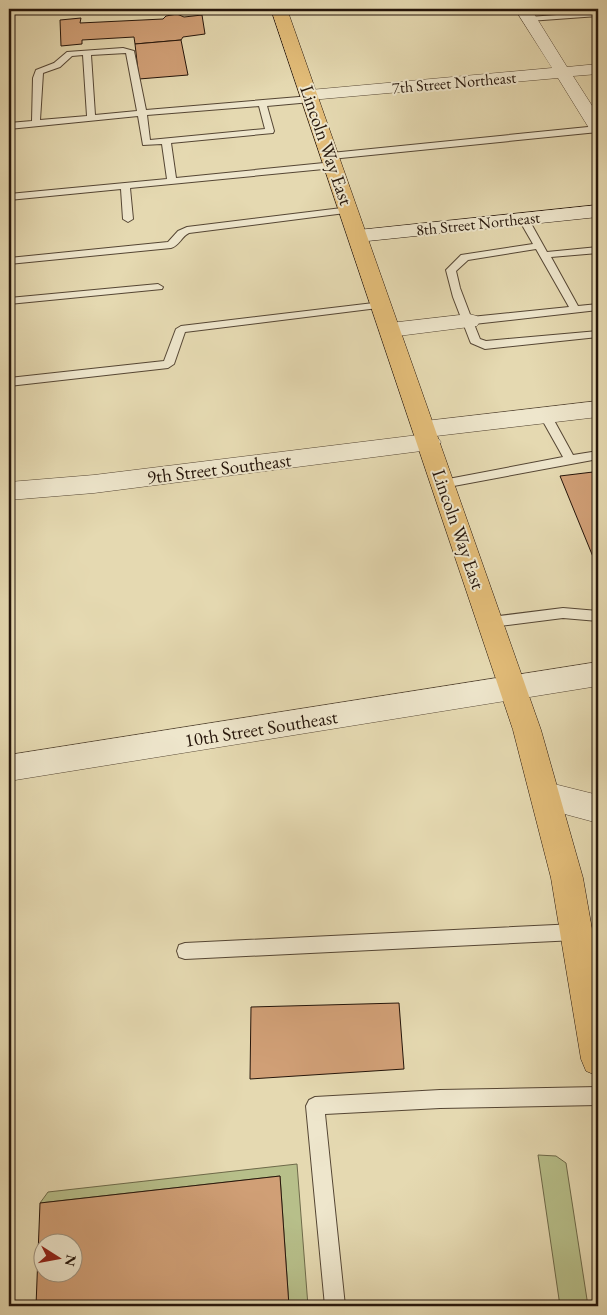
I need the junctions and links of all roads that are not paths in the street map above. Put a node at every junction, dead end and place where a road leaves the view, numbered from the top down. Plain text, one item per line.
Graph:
1 (279, 9) edge
2 (526, 14) edge
3 (598, 14) edge
4 (87, 53) junction
5 (598, 69) edge
6 (562, 72) junction
7 (311, 97) junction
8 (262, 103) junction
9 (142, 113) junction
10 (91, 118) junction
11 (36, 123) junction
12 (9, 126) edge
13 (598, 129) edge
14 (166, 141) junction
15 (332, 161) junction
16 (172, 181) junction
17 (125, 186) junction
18 (9, 197) edge
19 (350, 210) junction
20 (598, 211) edge
21 (523, 218) junction
22 (128, 219) dead end
23 (358, 236) junction
24 (538, 246) junction
25 (598, 250) edge
26 (544, 255) junction
27 (9, 260) edge
28 (158, 287) dead end
29 (9, 301) edge
30 (382, 305) junction
31 (598, 307) edge
32 (575, 309) junction
33 (469, 321) junction
34 (390, 330) junction
35 (598, 334) edge
36 (9, 382) edge
37 (598, 409) edge
38 (546, 416) junction
39 (427, 436) junction
40 (598, 455) edge
41 (570, 460) junction
42 (443, 484) junction
43 (9, 491) edge
44 (598, 616) edge
45 (490, 622) junction
46 (598, 674) edge
47 (513, 688) junction
48 (9, 768) edge
49 (546, 796) junction
50 (598, 809) edge
51 (576, 932) junction
52 (185, 951) dead end
53 (597, 1046) edge
54 (598, 1096) edge
55 (335, 1306) edge

1 - 7 main road, Lincoln Way East
2 - 3 lane
2 - 6 street
4 - 9 lane
4 - 10 lane
4 - 11 lane
5 - 6 street, 7th Street Northeast
6 - 7 street, 7th Street Northeast
6 - 13 street
7 - 8 lane
7 - 15 main road, Lincoln Way East
8 - 9 lane
8 - 14 lane
9 - 10 lane
9 - 14 lane
10 - 11 lane
11 - 12 lane
13 - 15 lane
14 - 16 lane
15 - 16 lane
15 - 19 main road, Lincoln Way East
16 - 17 lane
17 - 18 lane
17 - 22 lane
19 - 23 main road, Lincoln Way East
19 - 27 lane
20 - 21 street, 8th Street Northeast
21 - 23 street, 8th Street Northeast
21 - 24 lane
23 - 30 main road, Lincoln Way East
24 - 26 lane
24 - 33 lane
25 - 26 lane
26 - 32 lane
28 - 29 lane
30 - 34 main road, Lincoln Way East
30 - 36 lane
31 - 32 lane
32 - 33 lane
33 - 34 street
33 - 35 lane
34 - 39 main road, Lincoln Way East
37 - 38 street, 9th Street Southeast
38 - 39 street, 9th Street Southeast
38 - 41 lane
39 - 42 main road, Lincoln Way East
39 - 43 street, 9th Street Southeast
40 - 41 lane
41 - 42 lane
42 - 45 main road, Lincoln Way East
44 - 45 lane
45 - 47 main road, Lincoln Way East
46 - 47 street, 10th Street Southeast
47 - 48 street, 10th Street Southeast
47 - 49 main road, Lincoln Way East
49 - 50 street
49 - 51 main road, Lincoln Way East
51 - 52 lane
51 - 53 main road, Lincoln Way East
54 - 55 lane

